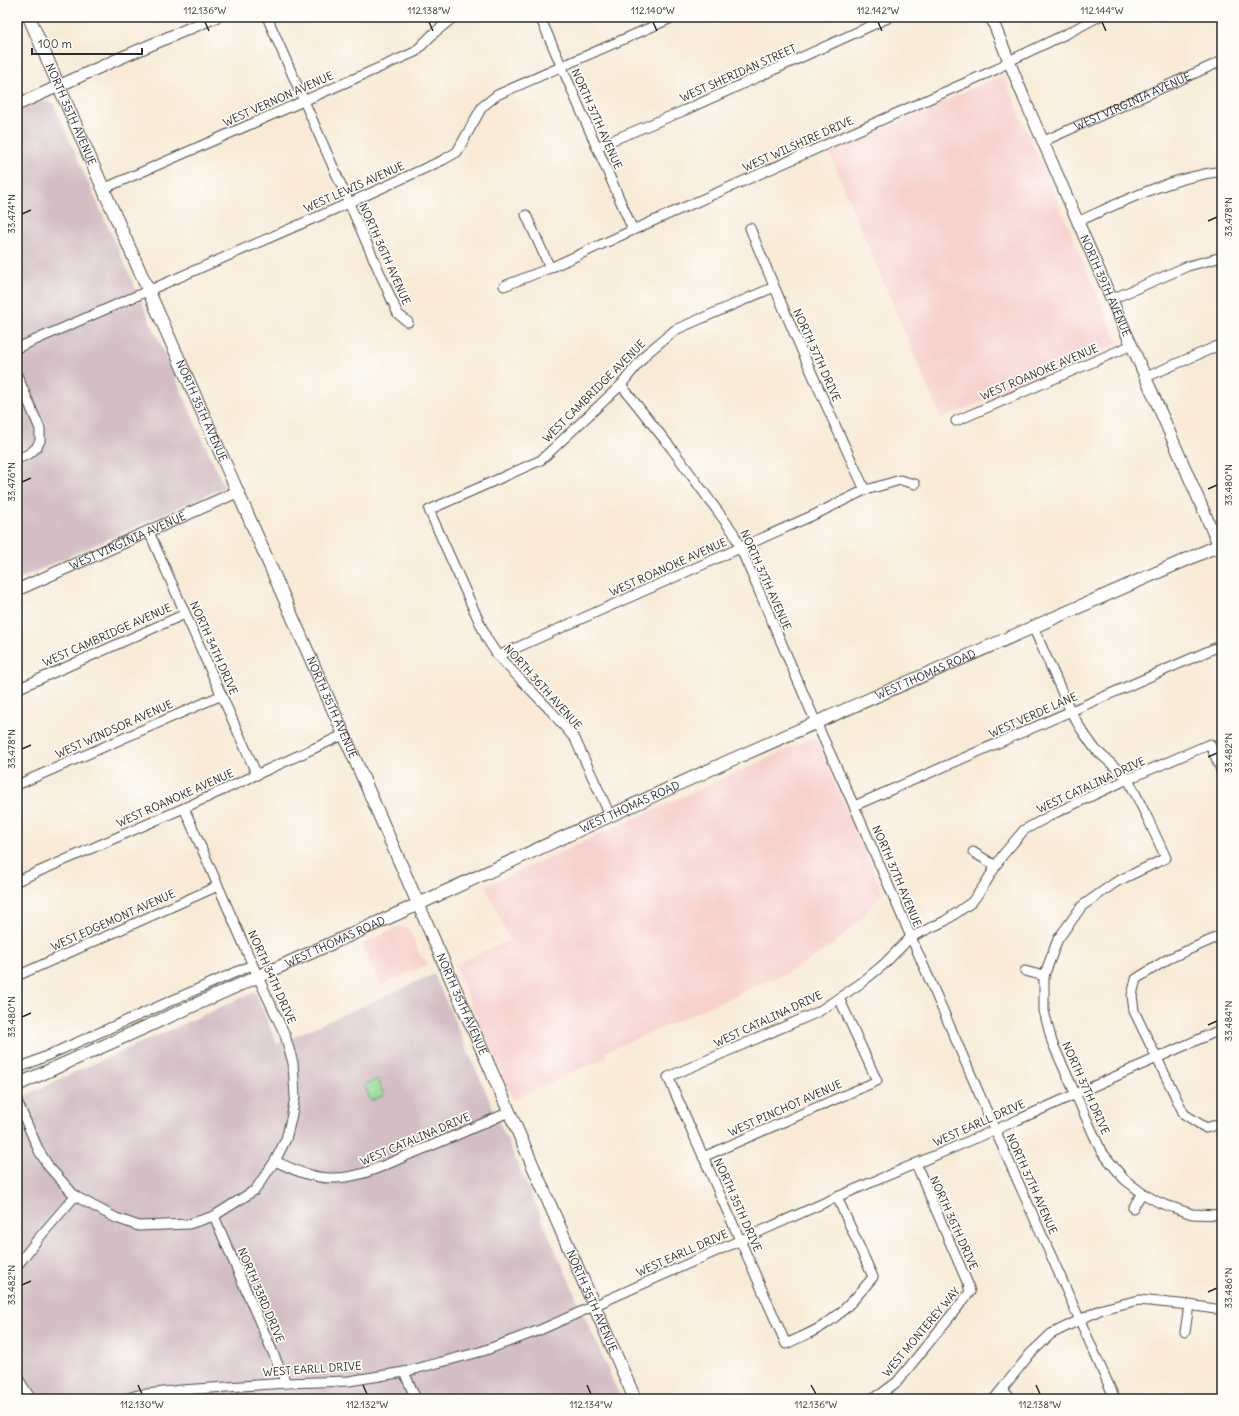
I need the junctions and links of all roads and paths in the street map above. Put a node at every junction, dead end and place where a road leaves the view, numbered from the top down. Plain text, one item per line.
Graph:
1 (29, 17) edge
2 (216, 17) edge
3 (266, 17) edge
4 (454, 17) edge
5 (540, 17) edge
6 (674, 17) edge
7 (990, 17) edge
8 (1098, 17) edge
9 (888, 18) edge
10 (1010, 60) junction
11 (1222, 61) edge
12 (561, 66) junction
13 (59, 86) junction
14 (304, 100) junction
15 (17, 105) edge
16 (1044, 141) junction
17 (596, 147) junction
18 (1222, 171) edge
19 (104, 190) junction
20 (349, 203) junction
21 (526, 215) dead end
22 (1079, 221) junction
23 (750, 228) dead end
24 (633, 230) junction
25 (1222, 257) edge
26 (550, 268) junction
27 (504, 286) dead end
28 (774, 287) junction
29 (148, 291) junction
30 (1112, 299) junction
31 (408, 322) dead end
32 (1132, 344) junction
33 (1222, 344) edge
34 (17, 348) edge
35 (17, 375) edge
36 (1146, 377) junction
37 (621, 385) junction
38 (956, 421) dead end
39 (17, 459) edge
40 (915, 484) dead end
41 (865, 490) junction
42 (237, 492) junction
43 (429, 510) joint
44 (149, 532) junction
45 (740, 547) junction
46 (1221, 547) edge
47 (17, 590) edge
48 (185, 614) junction
49 (1033, 627) junction
50 (1222, 645) edge
51 (498, 656) junction
52 (17, 689) edge
53 (222, 695) junction
54 (1071, 712) junction
55 (815, 722) junction
56 (343, 735) junction
57 (1222, 772) edge
58 (257, 774) junction
59 (1128, 779) junction
60 (17, 785) edge
61 (854, 806) junction
62 (184, 808) junction
63 (610, 815) junction
64 (973, 852) dead end
65 (996, 866) junction
66 (17, 881) edge
67 (218, 886) junction
68 (417, 904) junction
69 (1222, 935) edge
70 (911, 937) junction
71 (252, 965) junction
72 (1026, 971) dead end
73 (17, 976) edge
74 (1044, 976) junction
75 (258, 977) junction
76 (839, 998) junction
77 (1222, 1029) edge
78 (1158, 1058) junction
79 (34, 1062) junction
80 (17, 1069) edge
81 (40, 1074) junction
82 (668, 1077) joint
83 (17, 1085) edge
84 (1076, 1094) junction
85 (17, 1102) edge
86 (509, 1112) junction
87 (1222, 1123) edge
88 (995, 1130) junction
89 (703, 1157) junction
90 (275, 1161) junction
91 (916, 1164) junction
92 (1142, 1193) junction
93 (74, 1196) junction
94 (837, 1197) junction
95 (1134, 1208) dead end
96 (1222, 1215) edge
97 (214, 1216) junction
98 (740, 1241) junction
99 (17, 1266) edge
100 (970, 1292) joint
101 (593, 1305) junction
102 (1189, 1305) junction
103 (1222, 1309) edge
104 (1080, 1320) junction
105 (1185, 1332) dead end
106 (404, 1372) junction
107 (17, 1377) edge
108 (286, 1383) junction
109 (1002, 1390) junction
110 (31, 1399) edge
111 (125, 1399) edge
112 (416, 1399) edge
113 (635, 1399) edge
114 (869, 1399) edge
115 (994, 1399) edge
116 (1012, 1399) edge
117 (1115, 1399) edge

1 - 13 main road, NORTH 35TH AVENUE
2 - 13 street
3 - 14 street, NORTH 36TH AVENUE
4 - 14 street, WEST VERNON AVENUE
5 - 12 street, NORTH 37TH AVENUE
6 - 12 street, WEST LEWIS AVENUE
7 - 10 street, NORTH 39TH AVENUE
8 - 10 street, WEST WILSHIRE DRIVE
9 - 17 street, WEST SHERIDAN STREET
10 - 16 street, NORTH 39TH AVENUE
10 - 24 street, WEST WILSHIRE DRIVE
11 - 16 street, WEST VIRGINIA AVENUE
12 - 17 street, NORTH 37TH AVENUE
12 - 20 street, WEST LEWIS AVENUE
13 - 15 street
13 - 19 main road, NORTH 35TH AVENUE
14 - 19 street, WEST VERNON AVENUE
14 - 20 street, NORTH 36TH AVENUE
16 - 22 street, NORTH 39TH AVENUE
17 - 24 street, NORTH 37TH AVENUE
18 - 22 street
19 - 29 main road, NORTH 35TH AVENUE
20 - 29 street, WEST LEWIS AVENUE
20 - 31 street, NORTH 36TH AVENUE
21 - 26 street
22 - 30 street, NORTH 39TH AVENUE
23 - 28 street, NORTH 37TH DRIVE
24 - 26 street, WEST WILSHIRE DRIVE
25 - 30 street
26 - 27 street, WEST WILSHIRE DRIVE
28 - 37 street, WEST CAMBRIDGE AVENUE
28 - 41 street, NORTH 37TH DRIVE
29 - 34 street, WEST LEWIS AVENUE
29 - 42 main road, NORTH 35TH AVENUE
30 - 32 street, NORTH 39TH AVENUE
32 - 36 street, NORTH 39TH AVENUE
32 - 38 street, WEST ROANOKE AVENUE
33 - 36 street
35 - 39 street
36 - 46 street, NORTH 39TH AVENUE
37 - 43 street, WEST CAMBRIDGE AVENUE
37 - 45 street, NORTH 37TH AVENUE
40 - 41 street, WEST ROANOKE AVENUE
41 - 45 street, WEST ROANOKE AVENUE
42 - 44 street, WEST VIRGINIA AVENUE
42 - 56 main road, NORTH 35TH AVENUE
43 - 51 street, NORTH 36TH AVENUE
44 - 47 street, WEST VIRGINIA AVENUE
44 - 48 street, NORTH 34TH DRIVE
45 - 51 street, WEST ROANOKE AVENUE
45 - 55 street, NORTH 37TH AVENUE
46 - 49 main road, WEST THOMAS ROAD
48 - 52 street, WEST CAMBRIDGE AVENUE
48 - 53 street, NORTH 34TH DRIVE
49 - 54 street
49 - 55 main road, WEST THOMAS ROAD
50 - 54 street, WEST VERDE LANE
51 - 63 street, NORTH 36TH AVENUE
53 - 58 street, NORTH 34TH DRIVE
53 - 60 street, WEST WINDSOR AVENUE
54 - 59 street
54 - 61 street, WEST VERDE LANE
55 - 61 street, NORTH 37TH AVENUE
55 - 63 main road, WEST THOMAS ROAD
56 - 58 street, WEST ROANOKE AVENUE
56 - 68 main road, NORTH 35TH AVENUE
57 - 59 street, WEST CATALINA DRIVE
58 - 62 street, WEST ROANOKE AVENUE
59 - 65 street, WEST CATALINA DRIVE
59 - 74 street, NORTH 37TH DRIVE
61 - 70 street, NORTH 37TH AVENUE
62 - 66 street, WEST ROANOKE AVENUE
62 - 67 street, NORTH 34TH DRIVE
63 - 68 main road, WEST THOMAS ROAD
64 - 65 street
65 - 70 street, WEST CATALINA DRIVE
67 - 71 street, NORTH 34TH DRIVE
67 - 73 street, WEST EDGEMONT AVENUE
68 - 75 main road, WEST THOMAS ROAD
68 - 86 main road, NORTH 35TH AVENUE
69 - 78 street
70 - 76 street, WEST CATALINA DRIVE
70 - 88 street, NORTH 37TH AVENUE
71 - 75 street, NORTH 34TH DRIVE
71 - 79 street
72 - 74 street
74 - 84 street, NORTH 37TH DRIVE
75 - 81 main road, WEST THOMAS ROAD
75 - 90 street, NORTH 34TH DRIVE
76 - 82 street, WEST CATALINA DRIVE
76 - 89 street, WEST PINCHOT AVENUE
77 - 78 street, WEST EARLL DRIVE
78 - 84 street, WEST EARLL DRIVE
78 - 87 street
79 - 80 street
79 - 81 street
81 - 83 main road, WEST THOMAS ROAD
82 - 89 street, NORTH 35TH DRIVE
84 - 88 street, WEST EARLL DRIVE
84 - 92 street, NORTH 37TH DRIVE
85 - 93 street
86 - 90 street, WEST CATALINA DRIVE
86 - 101 main road, NORTH 35TH AVENUE
88 - 91 street, WEST EARLL DRIVE
88 - 104 street, NORTH 37TH AVENUE
89 - 98 street, NORTH 35TH DRIVE
90 - 97 street
91 - 94 street, WEST EARLL DRIVE
91 - 100 street, NORTH 36TH DRIVE
92 - 95 street
92 - 96 street, NORTH 37TH DRIVE
93 - 97 street
93 - 99 street
94 - 98 street, WEST EARLL DRIVE
94 - 98 street, NORTH 35TH DRIVE
97 - 108 street, NORTH 33RD DRIVE
98 - 101 street, WEST EARLL DRIVE
100 - 114 street, WEST MONTEREY WAY
101 - 106 street, WEST EARLL DRIVE
101 - 113 main road, NORTH 35TH AVENUE
102 - 103 street
102 - 104 street
102 - 105 street
104 - 109 street
104 - 117 street, NORTH 37TH AVENUE
106 - 108 street, WEST EARLL DRIVE
106 - 112 street
107 - 110 street
108 - 111 street, WEST EARLL DRIVE
109 - 115 street
109 - 116 street

